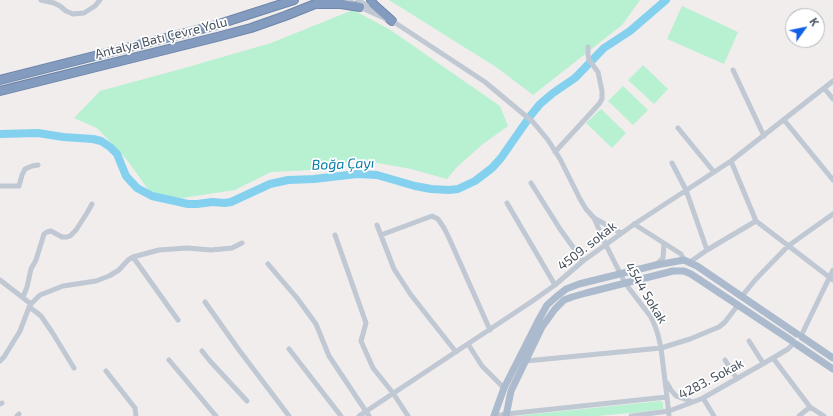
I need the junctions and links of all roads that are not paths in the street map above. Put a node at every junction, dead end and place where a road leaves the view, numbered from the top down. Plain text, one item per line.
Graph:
1 (41, 0) edge
2 (100, 0) edge
3 (294, 0) edge
4 (325, 0) edge
5 (347, 0) edge
6 (371, 0) edge
7 (55, 1) edge
8 (359, 3) edge
9 (315, 4) junction
10 (392, 21) junction
11 (588, 47) dead end
12 (733, 70) dead end
13 (0, 80) edge
14 (833, 81) edge
15 (824, 88) junction
16 (0, 91) edge
17 (833, 99) edge
18 (784, 120) junction
19 (678, 128) dead end
20 (764, 136) junction
21 (556, 152) junction
22 (730, 161) junction
23 (672, 163) dead end
24 (38, 165) dead end
25 (714, 172) junction
26 (833, 180) edge
27 (531, 183) dead end
28 (0, 186) edge
29 (686, 190) junction
30 (507, 203) dead end
31 (92, 204) dead end
32 (833, 214) edge
33 (594, 218) junction
34 (756, 221) junction
35 (634, 224) junction
36 (377, 225) dead end
37 (621, 233) junction
38 (335, 235) dead end
39 (381, 235) junction
40 (242, 243) dead end
41 (664, 243) junction
42 (606, 245) junction
43 (788, 246) junction
44 (707, 250) junction
45 (133, 257) junction
46 (687, 261) junction
47 (583, 262) junction
48 (268, 264) dead end
49 (656, 265) junction
50 (833, 270) edge
51 (620, 273) junction
52 (831, 279) edge
53 (0, 280) edge
54 (625, 283) junction
55 (555, 285) junction
56 (742, 296) junction
57 (23, 297) junction
58 (205, 302) dead end
59 (30, 306) junction
60 (738, 306) junction
61 (178, 320) dead end
62 (490, 330) junction
63 (799, 335) junction
64 (749, 340) dead end
65 (794, 343) junction
66 (468, 344) junction
67 (661, 348) junction
68 (289, 349) dead end
69 (202, 351) dead end
70 (456, 352) junction
71 (773, 358) junction
72 (833, 358) edge
73 (169, 360) dead end
74 (725, 360) dead end
75 (0, 361) edge
76 (526, 362) junction
77 (763, 363) junction
78 (74, 368) dead end
79 (833, 369) edge
80 (106, 371) dead end
81 (665, 379) junction
82 (737, 379) junction
83 (504, 388) junction
84 (393, 394) junction
85 (667, 397) junction
86 (703, 398) junction
87 (247, 401) dead end
88 (693, 402) junction
89 (810, 407) junction
90 (367, 414) edge
91 (669, 414) edge
92 (506, 415) edge
93 (136, 416) edge
94 (216, 416) edge
95 (288, 416) edge
96 (341, 416) edge
97 (359, 416) edge
98 (408, 416) edge
99 (495, 416) edge
100 (631, 416) edge
101 (714, 416) edge
102 (799, 416) edge
103 (824, 416) edge

1 - 7 street
2 - 7 street
3 - 13 highway, Antalya Batı Çevre Yolu
4 - 9 highway, Antalya Batı Çevre Yolu
5 - 8 street
6 - 10 highway
8 - 9 highway
8 - 10 street
9 - 16 highway, Antalya Batı Çevre Yolu
10 - 21 street
11 - 21 street
12 - 20 street
14 - 15 street, 4509. sokak
15 - 17 street
15 - 18 street, 4509. sokak
18 - 20 street, 4509. sokak
18 - 26 street
19 - 25 street
20 - 22 street, 4509. sokak
21 - 33 street
22 - 25 street, 4509. sokak
22 - 34 street
23 - 29 street
24 - 28 street
25 - 29 street, 4509. sokak
27 - 47 street
29 - 35 street, 4509. sokak
29 - 44 street
30 - 55 street
31 - 57 street
32 - 43 street
33 - 37 street
33 - 42 street, 4544 Sokak
34 - 43 street
34 - 44 street
35 - 37 street, 4509. sokak
35 - 41 street
36 - 39 street
37 - 42 street, 4509. sokak
38 - 84 street
39 - 62 street
39 - 70 street
40 - 45 street
41 - 46 street
41 - 49 street
42 - 47 street, 4509. sokak
42 - 51 street, 4544 Sokak
43 - 52 street
43 - 56 street
44 - 46 street
45 - 59 street
45 - 61 street
46 - 49 main road
46 - 56 main road
47 - 55 street, 4509. sokak
48 - 90 street
49 - 51 main road
50 - 52 street
51 - 54 street, 4544 Sokak
51 - 83 main road
52 - 63 street
53 - 57 street
54 - 60 main road
54 - 67 street, 4544 Sokak
54 - 76 main road
55 - 62 street, 4509. sokak
56 - 63 main road
57 - 59 street
58 - 95 street
59 - 75 street
59 - 78 street
60 - 65 main road
60 - 67 street
62 - 66 street, 4509. sokak
63 - 65 main road
63 - 72 main road
64 - 77 street
65 - 71 street, 4283. Sokak
65 - 79 main road
66 - 70 street, 4509. sokak
66 - 83 street
67 - 76 street
67 - 81 street, 4544 Sokak
68 - 96 street
69 - 87 street
70 - 84 street, 4509. sokak
71 - 77 street, 4283. Sokak
71 - 89 street
73 - 94 street
74 - 82 street
76 - 92 main road
77 - 82 street, 4283. Sokak
80 - 93 street
81 - 85 street, 4544 Sokak
81 - 88 street
82 - 86 street, 4283. Sokak
83 - 99 main road
84 - 90 street, 4509. sokak
84 - 98 street
85 - 91 street, 4544 Sokak
85 - 92 street
86 - 88 street, 4283. Sokak
86 - 101 street
88 - 91 street, 4283. Sokak
89 - 102 street
89 - 103 street
90 - 97 street, 4509. sokak
91 - 100 street, 4283. Sokak
92 - 99 street

